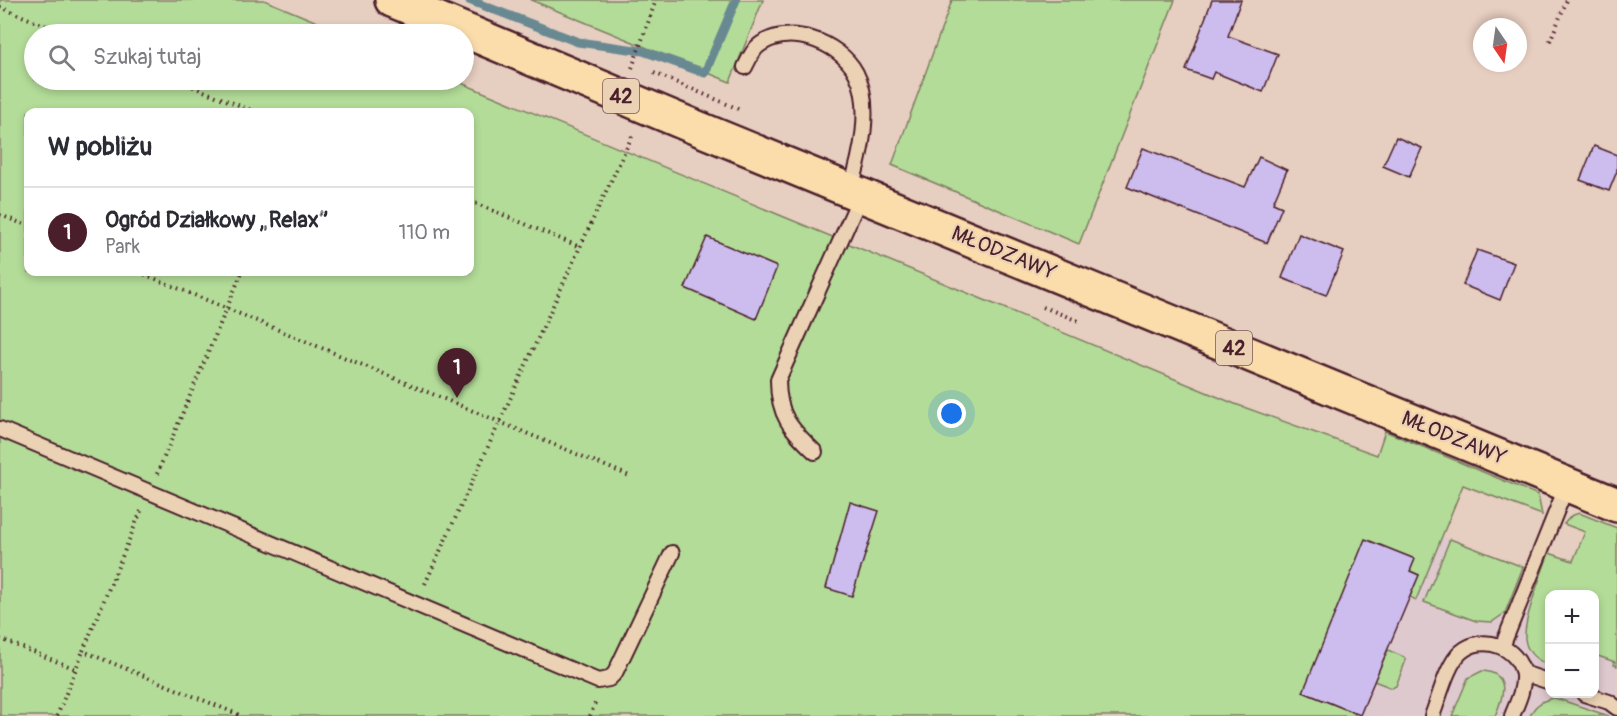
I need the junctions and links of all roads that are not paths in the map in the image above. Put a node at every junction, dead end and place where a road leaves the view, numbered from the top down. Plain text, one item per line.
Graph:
1 (392, 0) edge
2 (449, 24) edge
3 (474, 34) edge
4 (745, 67) dead end
5 (856, 192) junction
6 (0, 429) edge
7 (816, 452) dead end
8 (1568, 485) junction
9 (1617, 505) edge
10 (672, 553) dead end
11 (1502, 647) junction
12 (1522, 673) junction
13 (1545, 680) edge
14 (1598, 698) edge
15 (1617, 708) edge
16 (1432, 716) edge
17 (1512, 716) edge

1 - 2 main road, MŁODZAWY / 42
3 - 5 main road, MŁODZAWY / 42
4 - 5 lane
5 - 7 lane
5 - 8 main road, MŁODZAWY / 42
6 - 10 lane
8 - 9 main road, MŁODZAWY / 42
8 - 11 lane
11 - 12 lane
11 - 16 lane
12 - 13 lane
12 - 17 lane
14 - 15 lane

